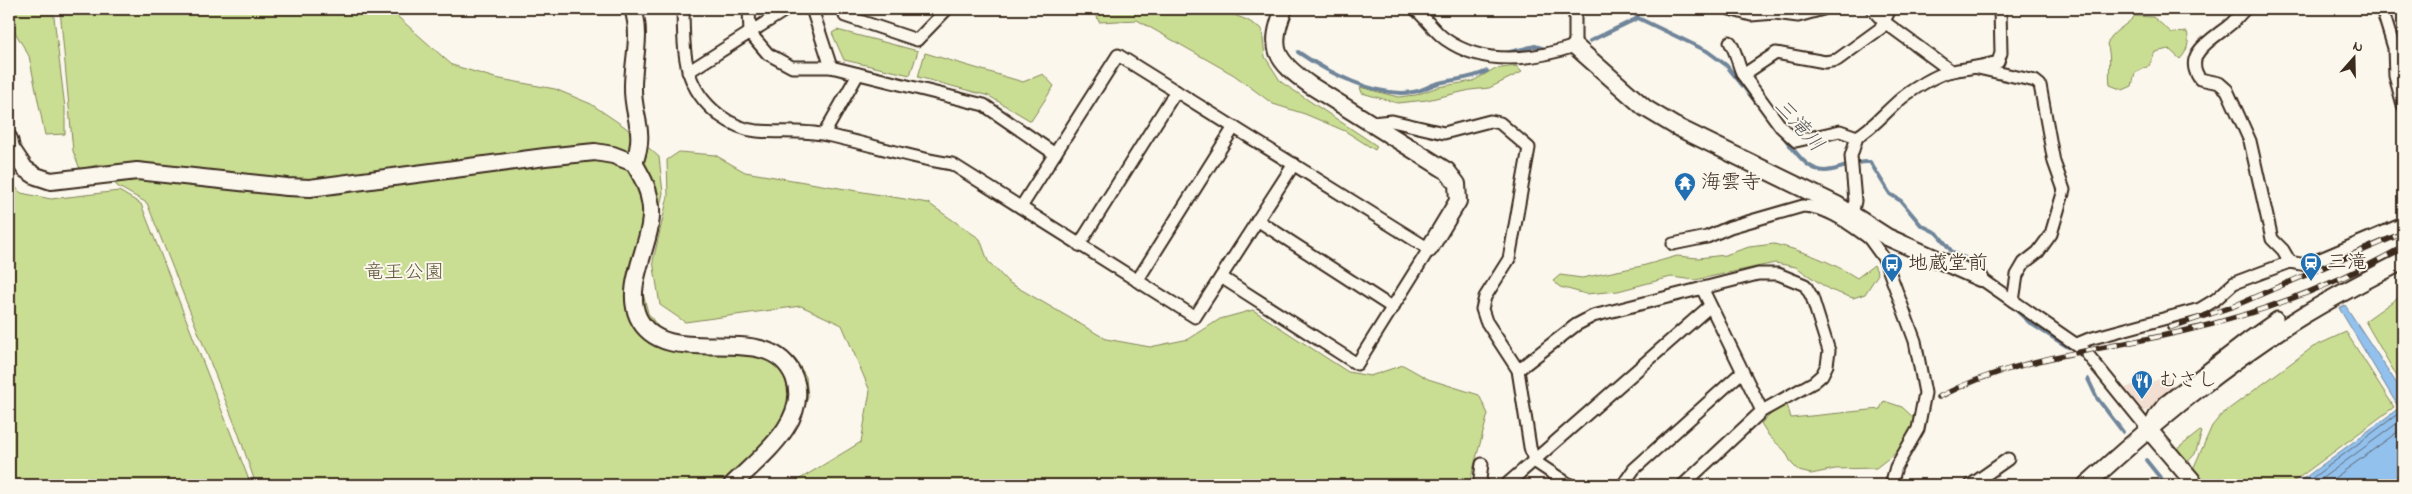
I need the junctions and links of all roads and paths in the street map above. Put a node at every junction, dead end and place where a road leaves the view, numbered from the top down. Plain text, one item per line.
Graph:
1 (633, 9) edge
2 (683, 9) edge
3 (748, 9) edge
4 (787, 9) edge
5 (812, 9) edge
6 (947, 9) edge
7 (1284, 9) edge
8 (1415, 9) edge
9 (1575, 9) edge
10 (1730, 9) edge
11 (1822, 9) edge
12 (1872, 9) edge
13 (1890, 9) edge
14 (2000, 9) edge
15 (2245, 9) edge
16 (2382, 9) edge
17 (845, 16) dead end
18 (1884, 21) junction
19 (750, 33) junction
20 (1730, 42) dead end
21 (1575, 46) junction
22 (831, 67) junction
23 (1978, 68) junction
24 (1951, 71) junction
25 (688, 72) junction
26 (858, 74) junction
27 (1743, 75) junction
28 (1176, 90) junction
29 (2403, 105) edge
30 (1371, 124) junction
31 (1234, 127) junction
32 (824, 134) junction
33 (1857, 137) junction
34 (9, 140) edge
35 (1054, 154) junction
36 (634, 163) junction
37 (1294, 164) junction
38 (1021, 207) junction
39 (1852, 215) junction
40 (1257, 220) junction
41 (2403, 224) edge
42 (1871, 234) junction
43 (1079, 244) junction
44 (1673, 244) dead end
45 (1429, 249) junction
46 (2403, 260) edge
47 (2290, 262) junction
48 (1221, 277) junction
49 (1980, 278) joint
50 (1137, 281) junction
51 (1702, 288) junction
52 (2013, 301) junction
53 (1710, 306) junction
54 (1393, 308) junction
55 (2277, 318) dead end
56 (2077, 344) junction
57 (1518, 370) junction
58 (1742, 372) junction
59 (1762, 411) junction
60 (2153, 434) junction
61 (2008, 459) dead end
62 (1534, 461) junction
63 (1482, 464) dead end
64 (732, 485) edge
65 (1483, 485) edge
66 (1506, 485) edge
67 (1570, 485) edge
68 (1623, 485) edge
69 (1683, 485) edge
70 (1891, 485) edge
71 (1971, 485) edge
72 (2086, 485) edge
73 (2196, 485) edge

1 - 36 street
2 - 25 street
3 - 19 street
4 - 19 street
5 - 22 street
6 - 17 street
7 - 30 street
8 - 21 street
9 - 21 street
10 - 11 street
12 - 18 street
13 - 18 street
14 - 23 street
15 - 47 street
16 - 29 street
18 - 24 street
18 - 27 street
19 - 22 street
19 - 25 street
20 - 27 street
21 - 39 street
22 - 26 street
23 - 24 street
23 - 52 street
24 - 33 street
25 - 32 street
26 - 32 street
26 - 35 street
27 - 33 street
28 - 31 street
28 - 35 street
28 - 43 street
30 - 45 street
30 - 57 street
31 - 37 street
31 - 50 street
32 - 38 street
33 - 39 street
34 - 36 street
35 - 38 street
36 - 64 street
37 - 40 street
37 - 45 street
38 - 43 street
39 - 42 street
40 - 48 street
40 - 54 street
41 - 47 street
42 - 44 street
42 - 49 street
42 - 70 street
43 - 50 street
45 - 54 street
46 - 60 street
47 - 56 street
48 - 50 street
48 - 54 street
49 - 52 street
51 - 53 street
51 - 57 street
51 - 59 street
52 - 56 street
53 - 58 street
53 - 62 street
55 - 60 street
56 - 60 street
57 - 62 street
58 - 59 street
58 - 68 street
59 - 69 street
60 - 72 street
60 - 73 street
61 - 71 street
62 - 66 street
62 - 67 street
63 - 65 street

